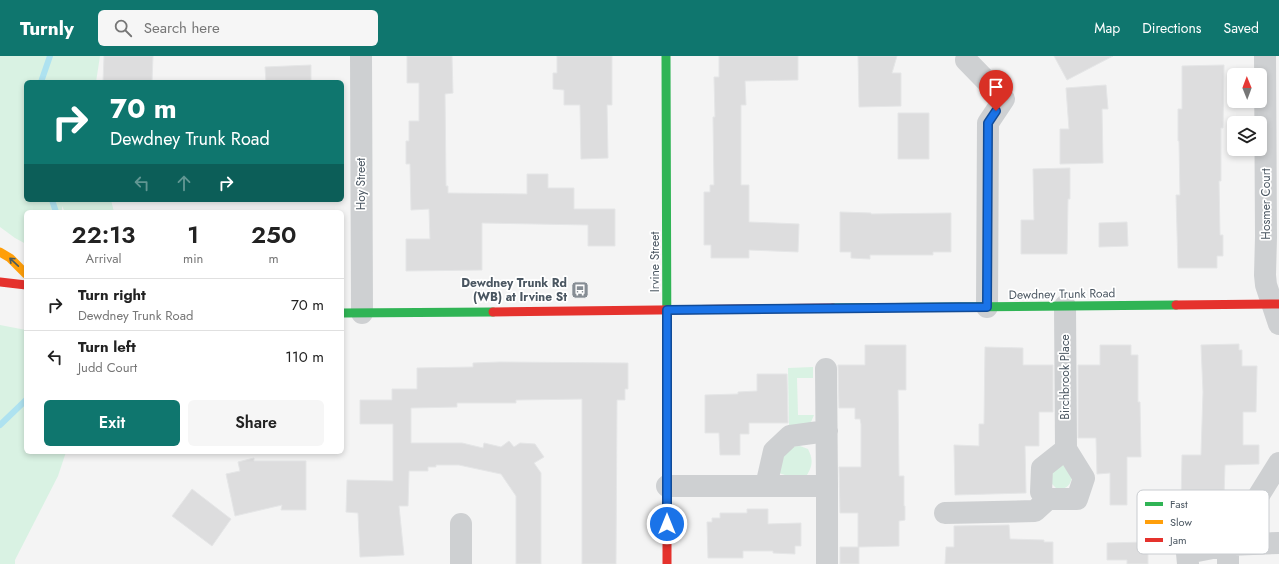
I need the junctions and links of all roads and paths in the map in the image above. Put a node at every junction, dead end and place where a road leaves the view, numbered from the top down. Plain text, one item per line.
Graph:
1 (361, 56) edge
2 (666, 56) edge
3 (1265, 56) edge
4 (966, 60) dead end
5 (0, 252) edge
6 (24, 272) edge
7 (0, 282) edge
8 (24, 285) edge
9 (1065, 306) junction
10 (987, 307) junction
11 (667, 310) junction
12 (1277, 310) edge
13 (352, 313) edge
14 (826, 369) dead end
15 (827, 431) junction
16 (1066, 449) junction
17 (1279, 463) edge
18 (667, 486) junction
19 (766, 486) junction
20 (827, 486) junction
21 (1264, 490) edge
22 (1048, 499) junction
23 (945, 513) dead end
24 (462, 524) dead end
25 (1279, 543) edge
26 (1269, 545) edge
27 (1187, 554) edge
28 (1208, 554) edge
29 (1228, 555) edge
30 (461, 564) edge
31 (667, 564) edge
32 (827, 564) edge
33 (1188, 564) edge

1 - 13 street, Hoy Street
2 - 11 main road, Irvine Street
3 - 12 street, Hosmer Court
4 - 10 street
6 -> 5 main road
7 - 8 main road
9 - 10 main road, Dewdney Trunk Road
9 - 12 main road, Dewdney Trunk Road
9 - 16 street, Birchbrook Place
10 - 11 main road, Dewdney Trunk Road
11 - 13 main road, Dewdney Trunk Road
11 - 18 main road, Irvine Street
14 - 15 street
15 - 19 street
15 - 20 street
16 - 22 street
16 - 22 street
17 - 21 street
18 - 19 street
18 - 31 main road, Irvine Street
19 - 20 street
20 - 32 street
22 - 23 street
24 - 30 street
25 - 26 street
27 - 33 street
28 - 29 street

